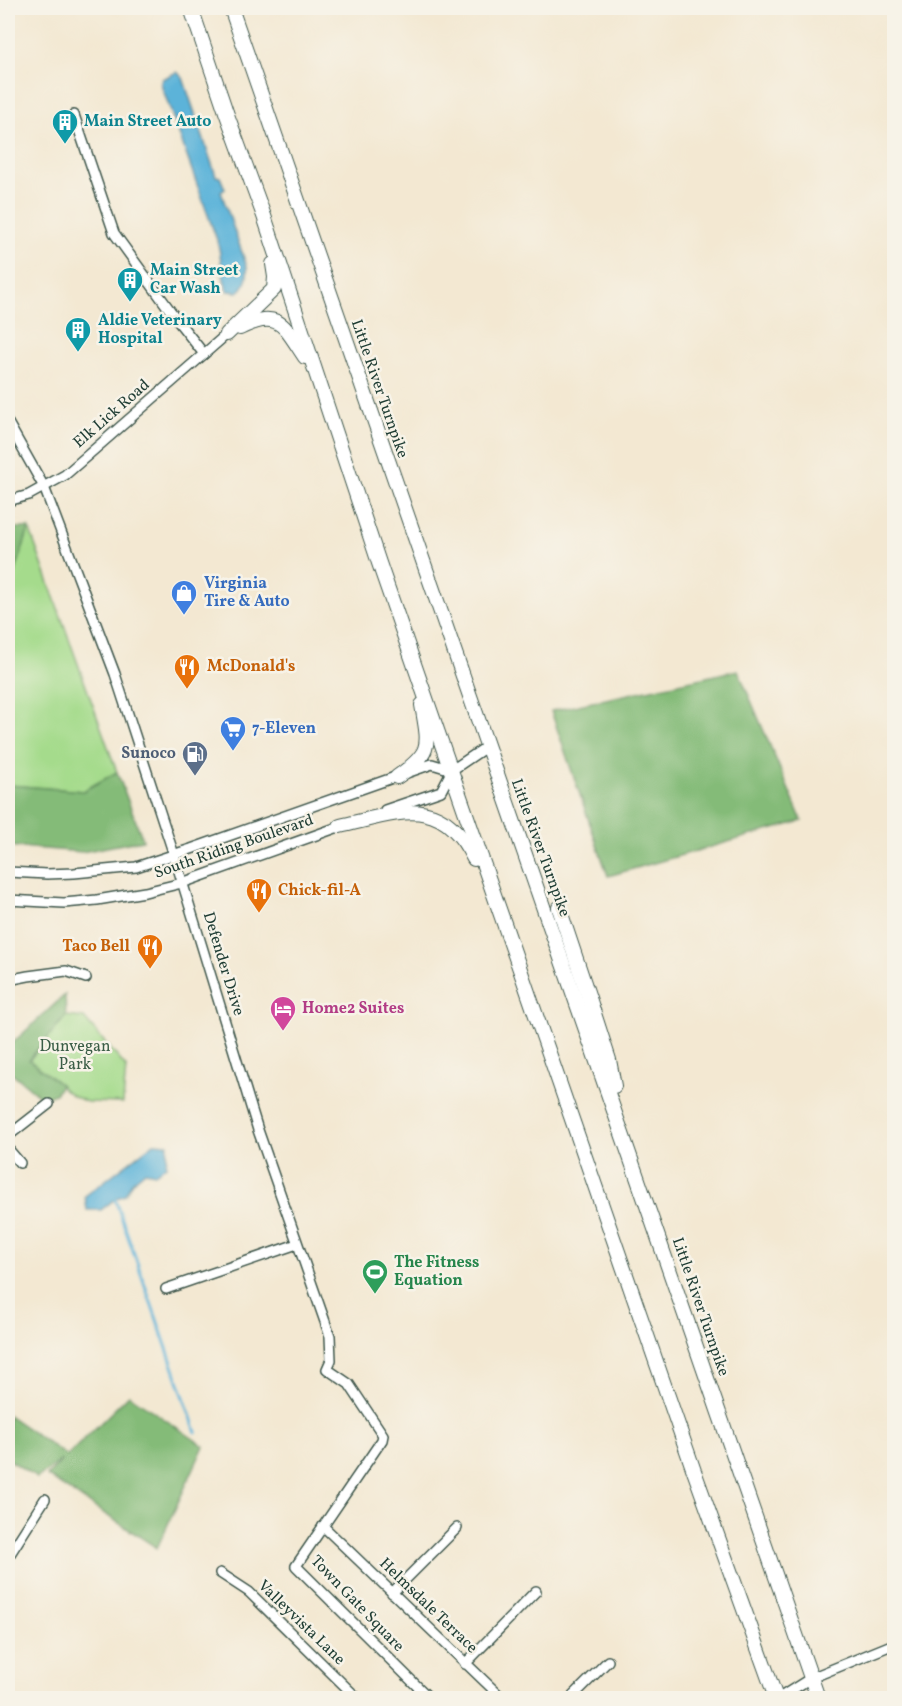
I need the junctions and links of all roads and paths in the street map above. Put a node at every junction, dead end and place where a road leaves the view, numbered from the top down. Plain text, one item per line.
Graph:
1 (191, 8) edge
2 (231, 8) edge
3 (74, 115) dead end
4 (264, 216) junction
5 (227, 334) junction
6 (204, 354) junction
7 (314, 369) junction
8 (8, 423) edge
9 (44, 488) junction
10 (8, 501) edge
11 (415, 668) junction
12 (486, 747) junction
13 (452, 770) junction
14 (397, 777) junction
15 (340, 826) junction
16 (174, 855) junction
17 (8, 872) edge
18 (182, 883) junction
19 (8, 900) edge
20 (559, 908) dead end
21 (504, 921) junction
22 (86, 978) dead end
23 (8, 980) edge
24 (49, 1104) dead end
25 (617, 1118) junction
26 (8, 1136) edge
27 (8, 1149) edge
28 (20, 1163) dead end
29 (297, 1244) junction
30 (166, 1289) dead end
31 (383, 1434) joint
32 (45, 1499) dead end
33 (323, 1526) junction
34 (458, 1528) dead end
35 (12, 1541) edge
36 (8, 1557) edge
37 (220, 1573) dead end
38 (536, 1592) dead end
39 (392, 1593) junction
40 (894, 1644) edge
41 (608, 1661) dead end
42 (465, 1664) junction
43 (812, 1678) junction
44 (357, 1698) edge
45 (429, 1698) edge
46 (502, 1698) edge
47 (572, 1698) edge
48 (777, 1698) edge
49 (818, 1698) edge

1 - 4 highway
2 - 12 highway, Little River Turnpike
3 - 6 street
4 - 5 highway
4 - 7 highway
5 - 6 street, Elk Lick Road
5 - 7 highway
6 - 9 street, Elk Lick Road
7 - 11 highway
8 - 9 street, Defender Drive
9 - 10 street, Elk Lick Road
9 - 16 street, Defender Drive
11 - 13 highway
11 - 14 highway
12 - 13 street, South Riding Boulevard
12 - 25 highway, Little River Turnpike
13 - 14 street, South Riding Boulevard
13 - 15 street, South Riding Boulevard
13 - 21 highway
14 - 16 street, South Riding Boulevard
15 - 18 street, South Riding Boulevard
15 - 21 highway
16 - 17 street, South Riding Boulevard
16 - 18 street, Defender Drive
18 - 19 street, South Riding Boulevard
18 - 29 street, Defender Drive
20 - 25 highway
21 - 48 highway
22 - 23 street
24 - 26 street
25 - 43 highway, Little River Turnpike
27 - 28 street
29 - 30 street
29 - 31 street, Defender Drive
31 - 33 street, Town Gate Square
32 - 35 street
33 - 39 street, Helmsdale Terrace
33 - 45 street, Town Gate Square
34 - 39 street
35 - 36 street
37 - 44 street, Valleyvista Lane
38 - 42 street
39 - 42 street, Helmsdale Terrace
40 - 43 street
41 - 47 street
42 - 46 street, Helmsdale Terrace
43 - 48 street
43 - 49 highway, Little River Turnpike

